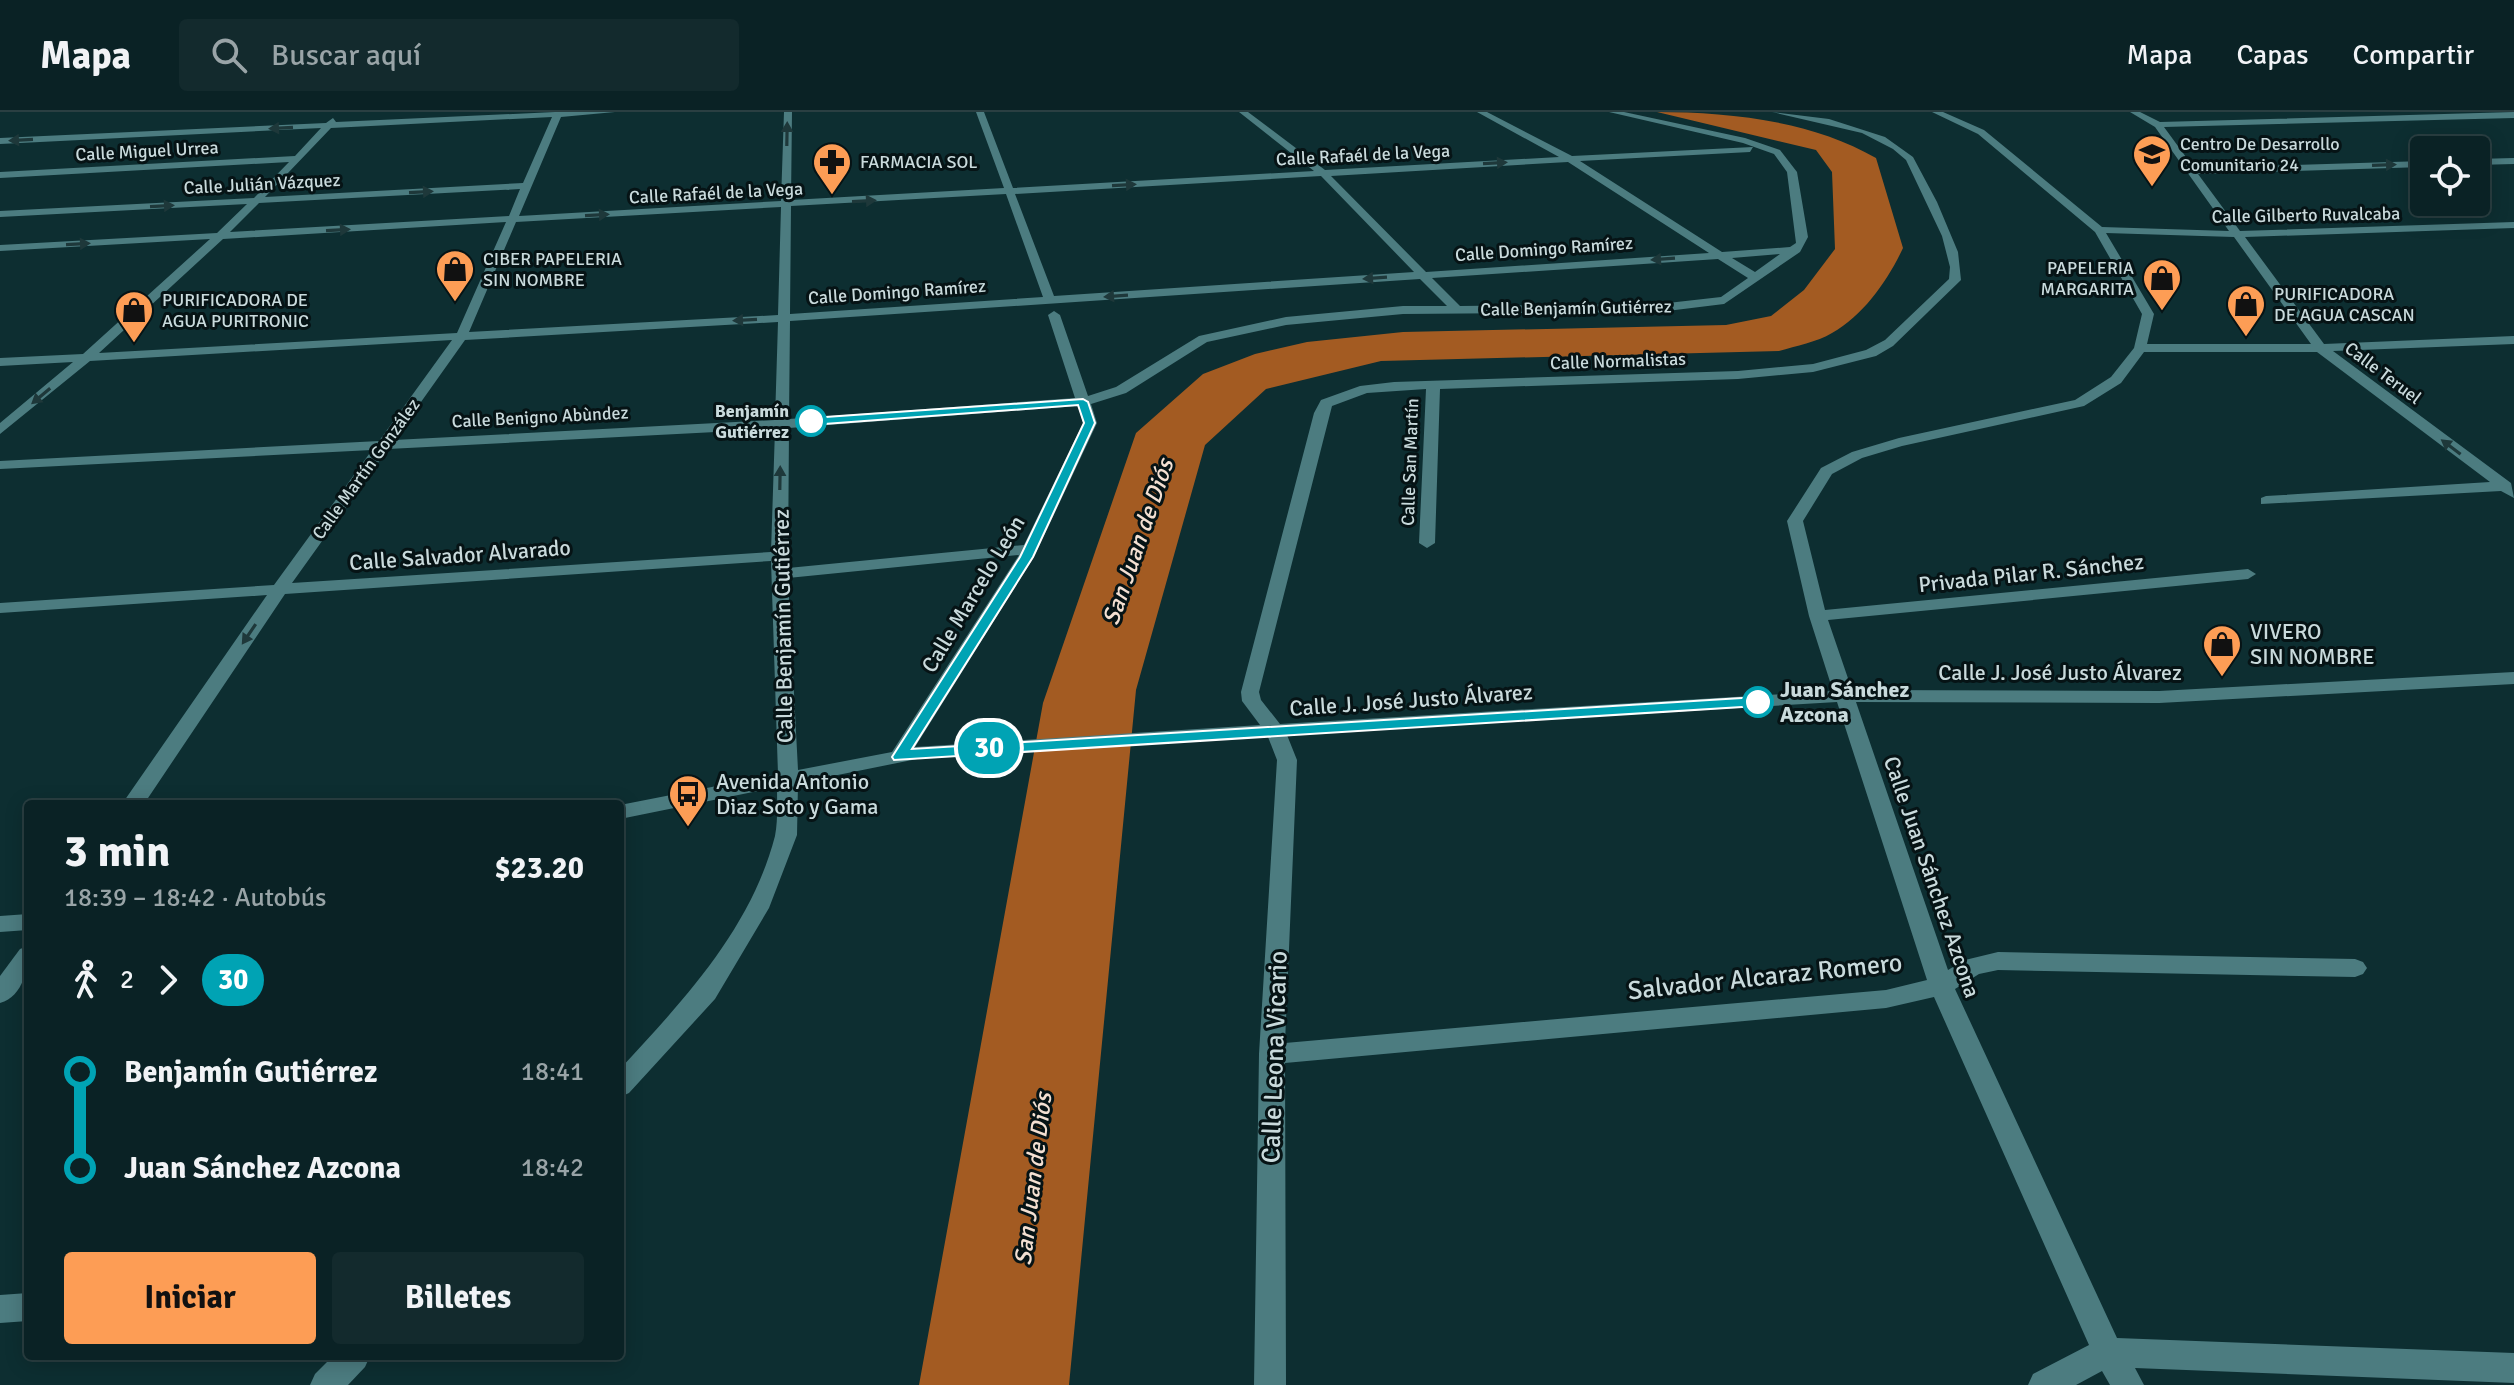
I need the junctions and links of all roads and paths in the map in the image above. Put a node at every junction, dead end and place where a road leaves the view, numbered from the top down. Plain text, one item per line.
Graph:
1 (341, 112) edge
2 (611, 112) edge
3 (788, 112) edge
4 (980, 112) edge
5 (1243, 112) edge
6 (1481, 112) edge
7 (1613, 112) edge
8 (1776, 112) edge
9 (1936, 112) edge
10 (2134, 112) edge
11 (558, 114) edge
12 (2514, 115) edge
13 (2158, 125) junction
14 (329, 126) junction
15 (0, 141) edge
16 (1770, 148) junction
17 (297, 159) junction
18 (1570, 159) junction
19 (2514, 161) edge
20 (2490, 162) edge
21 (2410, 164) edge
22 (2194, 171) junction
23 (1323, 173) junction
24 (0, 175) edge
25 (526, 186) junction
26 (1010, 192) junction
27 (256, 201) junction
28 (787, 205) junction
29 (0, 214) edge
30 (511, 220) junction
31 (2514, 225) edge
32 (2099, 230) junction
33 (2235, 234) junction
34 (220, 236) junction
35 (0, 248) edge
36 (1796, 250) junction
37 (1721, 255) junction
38 (1424, 275) junction
39 (1756, 278) junction
40 (1050, 300) junction
41 (1457, 310) junction
42 (1054, 315) dead end
43 (785, 318) junction
44 (461, 337) junction
45 (2514, 340) edge
46 (2140, 348) junction
47 (2320, 348) junction
48 (88, 357) junction
49 (0, 362) edge
50 (1433, 384) junction
51 (1083, 402) junction
52 (781, 424) junction
53 (0, 430) edge
54 (384, 445) junction
55 (0, 465) edge
56 (2510, 488) edge
57 (2266, 501) dead end
58 (1427, 543) dead end
59 (1030, 549) junction
60 (779, 565) junction
61 (2248, 574) dead end
62 (279, 590) junction
63 (0, 608) edge
64 (1818, 616) junction
65 (2514, 678) edge
66 (1845, 696) junction
67 (1276, 732) junction
68 (899, 757) junction
69 (788, 780) junction
70 (136, 800) edge
71 (624, 811) edge
72 (24, 922) edge
73 (0, 924) edge
74 (24, 961) edge
75 (2355, 968) dead end
76 (1941, 986) junction
77 (0, 994) edge
78 (1272, 1054) junction
79 (624, 1082) edge
80 (24, 1307) edge
81 (0, 1309) edge
82 (2108, 1352) junction
83 (350, 1360) edge
84 (2514, 1368) edge
85 (326, 1385) edge
86 (1270, 1385) edge
87 (2044, 1385) edge
88 (2128, 1385) edge

1 - 14 street
2 - 11 street
28 -> 3 street, Calle Benjamín Gutiérrez
4 - 26 street
5 - 23 street
6 - 18 street
7 - 16 street
8 - 50 street, Calle Normalistas
9 - 32 street, Calle Juan Sánchez Azcona
10 - 13 street, Calle Teruel
11 - 14 street
11 - 25 street, Calle Martín González
12 - 13 street
13 - 22 street, Calle Teruel
14 -> 15 street
14 - 17 street
16 - 18 street, Calle Rafaél de la Vega
16 - 36 street
17 - 24 street, Calle Miguel Urrea
17 - 27 street
23 -> 18 street, Calle Rafaél de la Vega
18 - 37 street
19 - 20 street
22 -> 21 street
22 - 33 street, Calle Teruel
26 -> 23 street, Calle Rafaél de la Vega
23 - 38 street
27 -> 25 street, Calle Julián Vázquez
25 - 30 street, Calle Martín González
28 -> 26 street, Calle Rafaél de la Vega
26 - 40 street
29 -> 27 street, Calle Julián Vázquez
27 - 34 street
30 -> 28 street, Calle Rafaél de la Vega
28 - 43 street, Calle Benjamín Gutiérrez
34 -> 30 street, Calle Rafaél de la Vega
30 - 44 street, Calle Martín González
31 - 33 street, Calle Gilberto Ruvalcaba
32 - 33 street, Calle Gilberto Ruvalcaba
32 - 46 street, Calle Juan Sánchez Azcona
33 - 47 street, Calle Teruel
35 -> 34 street, Calle Rafaél de la Vega
34 - 48 street
36 - 37 street, Calle Domingo Ramírez
36 - 39 street, Calle Benjamín Gutiérrez
37 -> 38 street, Calle Domingo Ramírez
37 - 39 street
38 -> 40 street, Calle Domingo Ramírez
38 - 41 street
39 - 41 street, Calle Benjamín Gutiérrez
40 - 43 street, Calle Domingo Ramírez
41 - 51 street, Calle Benjamín Gutiérrez
42 - 51 street, Calle Marcelo León
43 -> 44 street, Calle Domingo Ramírez
43 - 52 street, Calle Benjamín Gutiérrez
44 - 48 street, Calle Domingo Ramírez
44 - 54 street, Calle Martín González
45 - 47 street
46 - 47 street
46 - 64 street, Calle Juan Sánchez Azcona
56 -> 47 street, Calle Teruel
48 - 49 street, Calle Domingo Ramírez
48 -> 53 street
50 - 58 street, Calle San Martín
50 - 67 street, Calle Normalistas
51 - 52 street, Calle Benigno Abùndez
51 - 59 street, Calle Marcelo León
52 - 54 street, Calle Benigno Abùndez
60 -> 52 street, Calle Benjamín Gutiérrez
54 - 55 street, Calle Benigno Abùndez
54 - 62 street, Calle Martín González
56 - 57 street
59 - 60 street, Calle Salvador Alvarado
59 - 68 street, Calle Marcelo León
60 - 62 street, Calle Salvador Alvarado
60 - 69 street, Calle Benjamín Gutiérrez
61 - 64 street, Privada Pilar R. Sánchez
62 - 63 street, Calle Salvador Alvarado
62 -> 70 street, Calle Martín González
64 - 66 street, Calle Juan Sánchez Azcona
65 - 66 street, Calle J. José Justo Álvarez
66 - 67 street, Calle J. José Justo Álvarez
66 - 76 street, Calle Juan Sánchez Azcona
67 - 68 street, Calle J. José Justo Álvarez
67 - 78 street, Calle Leona Vicario
68 - 69 street, Calle J. José Justo Álvarez
69 - 71 street, Calle J. José Justo Álvarez
69 - 79 street, Calle Benjamín Gutiérrez
72 - 73 street
74 - 77 street
75 - 76 street, Salvador Alcaraz Romero
76 - 78 street, Salvador Alcaraz Romero
76 - 82 street, Calle Juan Sánchez Azcona
78 - 86 street, Calle Leona Vicario
80 - 81 street
82 - 84 street
82 - 87 street
82 - 88 street, Calle Juan Sánchez Azcona
83 - 85 street

